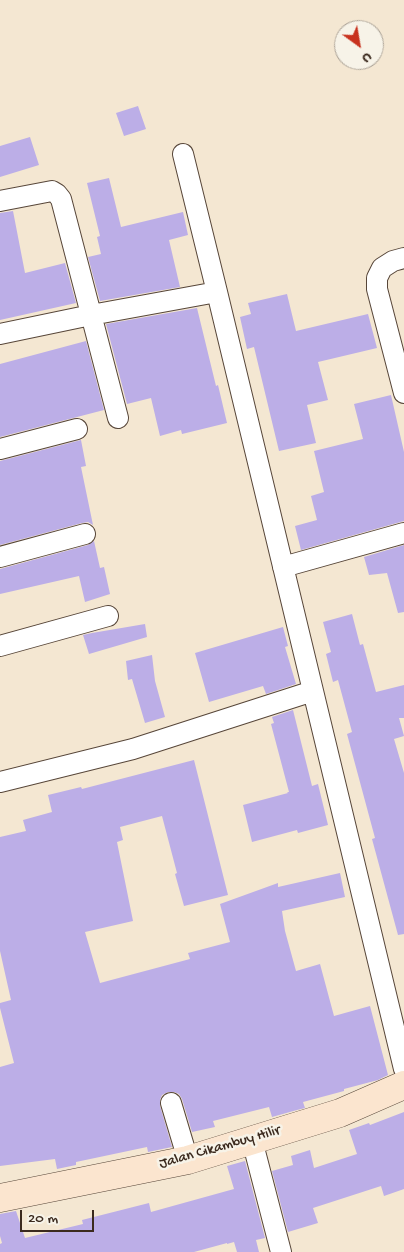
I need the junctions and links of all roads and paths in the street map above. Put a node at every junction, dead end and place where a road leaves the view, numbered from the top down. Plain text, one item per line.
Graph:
1 (183, 154) dead end
2 (0, 201) edge
3 (404, 258) edge
4 (217, 292) junction
5 (91, 315) junction
6 (0, 334) edge
7 (404, 393) edge
8 (118, 418) dead end
9 (77, 429) dead end
10 (0, 449) edge
11 (404, 533) edge
12 (85, 534) dead end
13 (0, 557) edge
14 (283, 567) junction
15 (108, 616) dead end
16 (0, 646) edge
17 (313, 691) junction
18 (0, 782) edge
19 (404, 1069) edge
20 (404, 1085) edge
21 (171, 1103) dead end
22 (252, 1140) junction
23 (188, 1160) junction
24 (0, 1198) edge
25 (281, 1252) edge

1 - 4 street
2 - 5 street
3 - 7 street
4 - 5 street
4 - 14 street
5 - 6 street
5 - 8 street
9 - 10 street
11 - 14 street
12 - 13 street
14 - 17 street
15 - 16 street
17 - 18 street
17 - 19 street
20 - 22 street, Jalan Cikambuy Hilir
21 - 23 street
22 - 23 street, Jalan Cikambuy Hilir
22 - 25 street
23 - 24 street, Jalan Cikambuy Hilir

